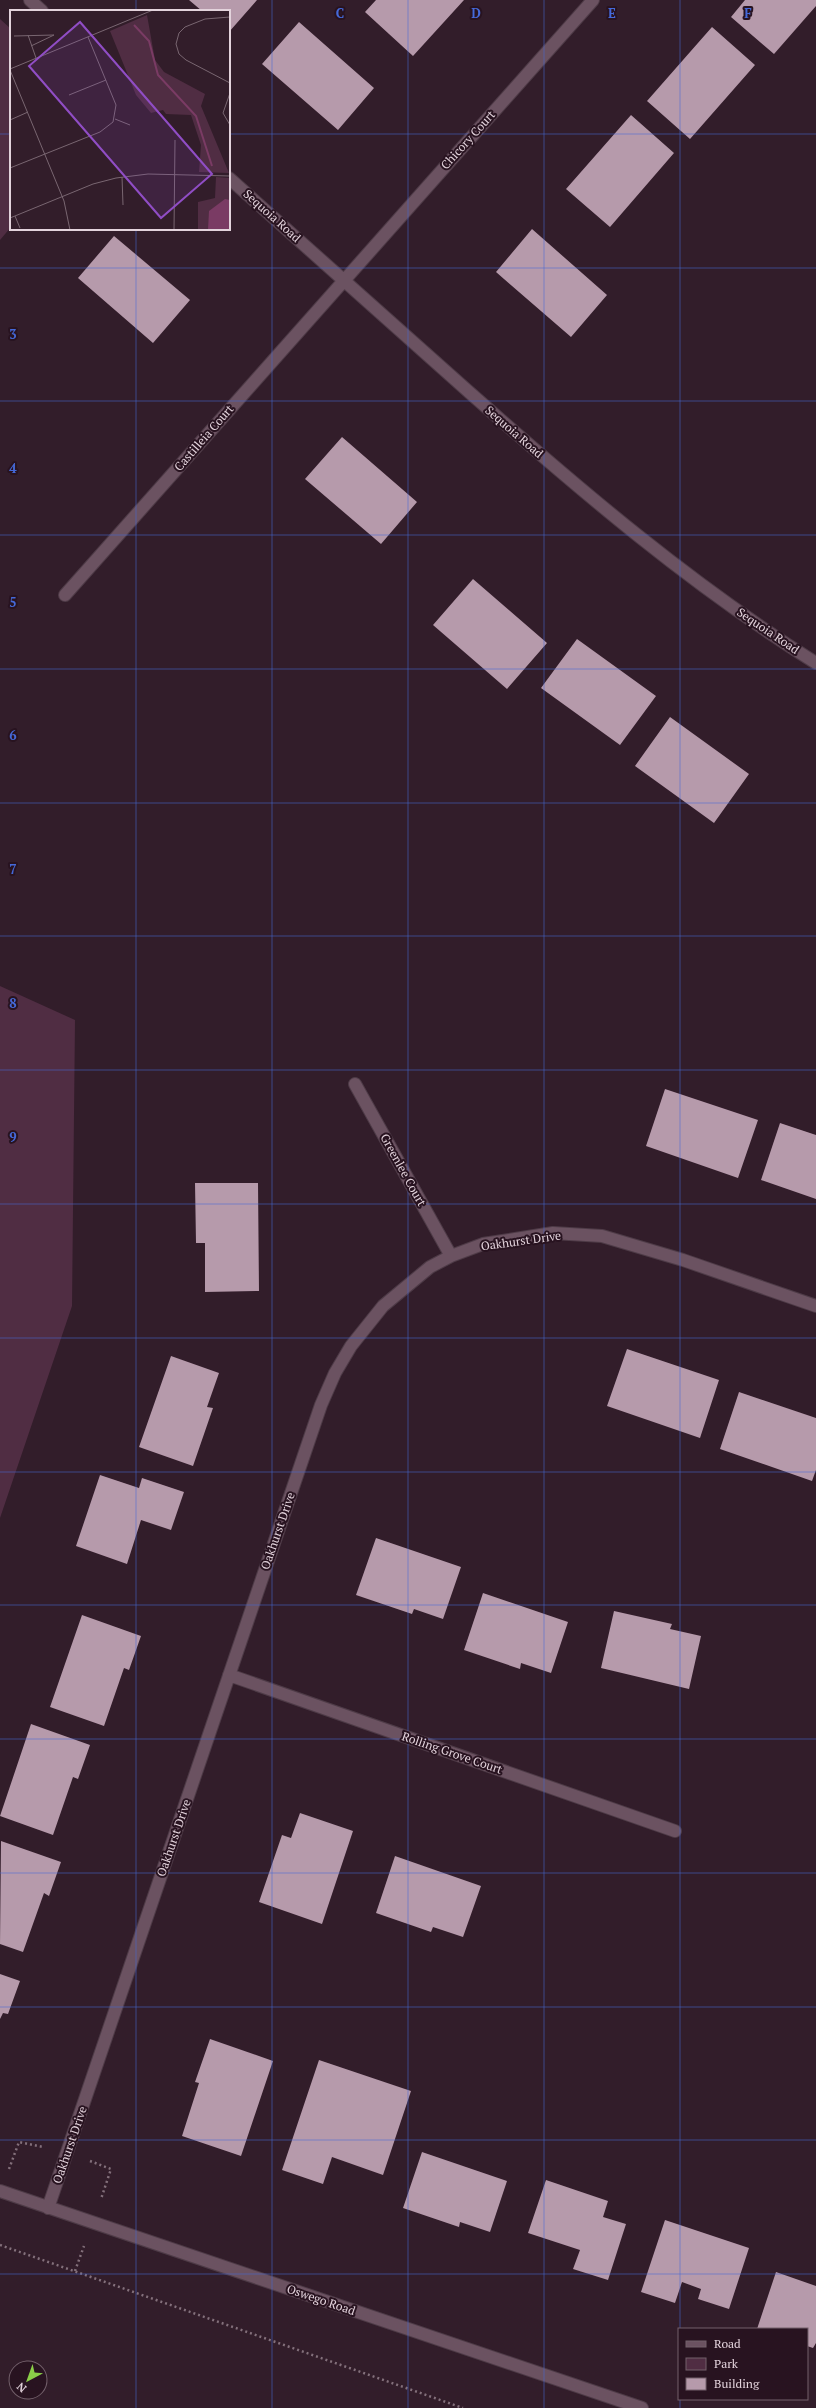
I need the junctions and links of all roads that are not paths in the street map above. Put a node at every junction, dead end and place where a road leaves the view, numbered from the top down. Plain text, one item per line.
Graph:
1 (30, 0) edge
2 (593, 0) edge
3 (41, 10) edge
4 (230, 179) edge
5 (343, 281) junction
6 (65, 595) dead end
7 (816, 663) edge
8 (355, 1084) dead end
9 (451, 1256) junction
10 (816, 1306) edge
11 (229, 1675) junction
12 (675, 1830) dead end
13 (0, 2191) edge
14 (48, 2208) junction
15 (642, 2408) edge

1 - 3 street
2 - 5 street, Chicory Court
4 - 5 street, Sequoia Road
5 - 6 street, Castilleia Court
5 - 7 street, Sequoia Road
8 - 9 street, Greenlee Court
9 - 10 street, Oakhurst Drive
9 - 11 street, Oakhurst Drive
11 - 12 street, Rolling Grove Court
11 - 14 street, Oakhurst Drive
13 - 14 street, Oswego Road
14 - 15 street, Oswego Road

